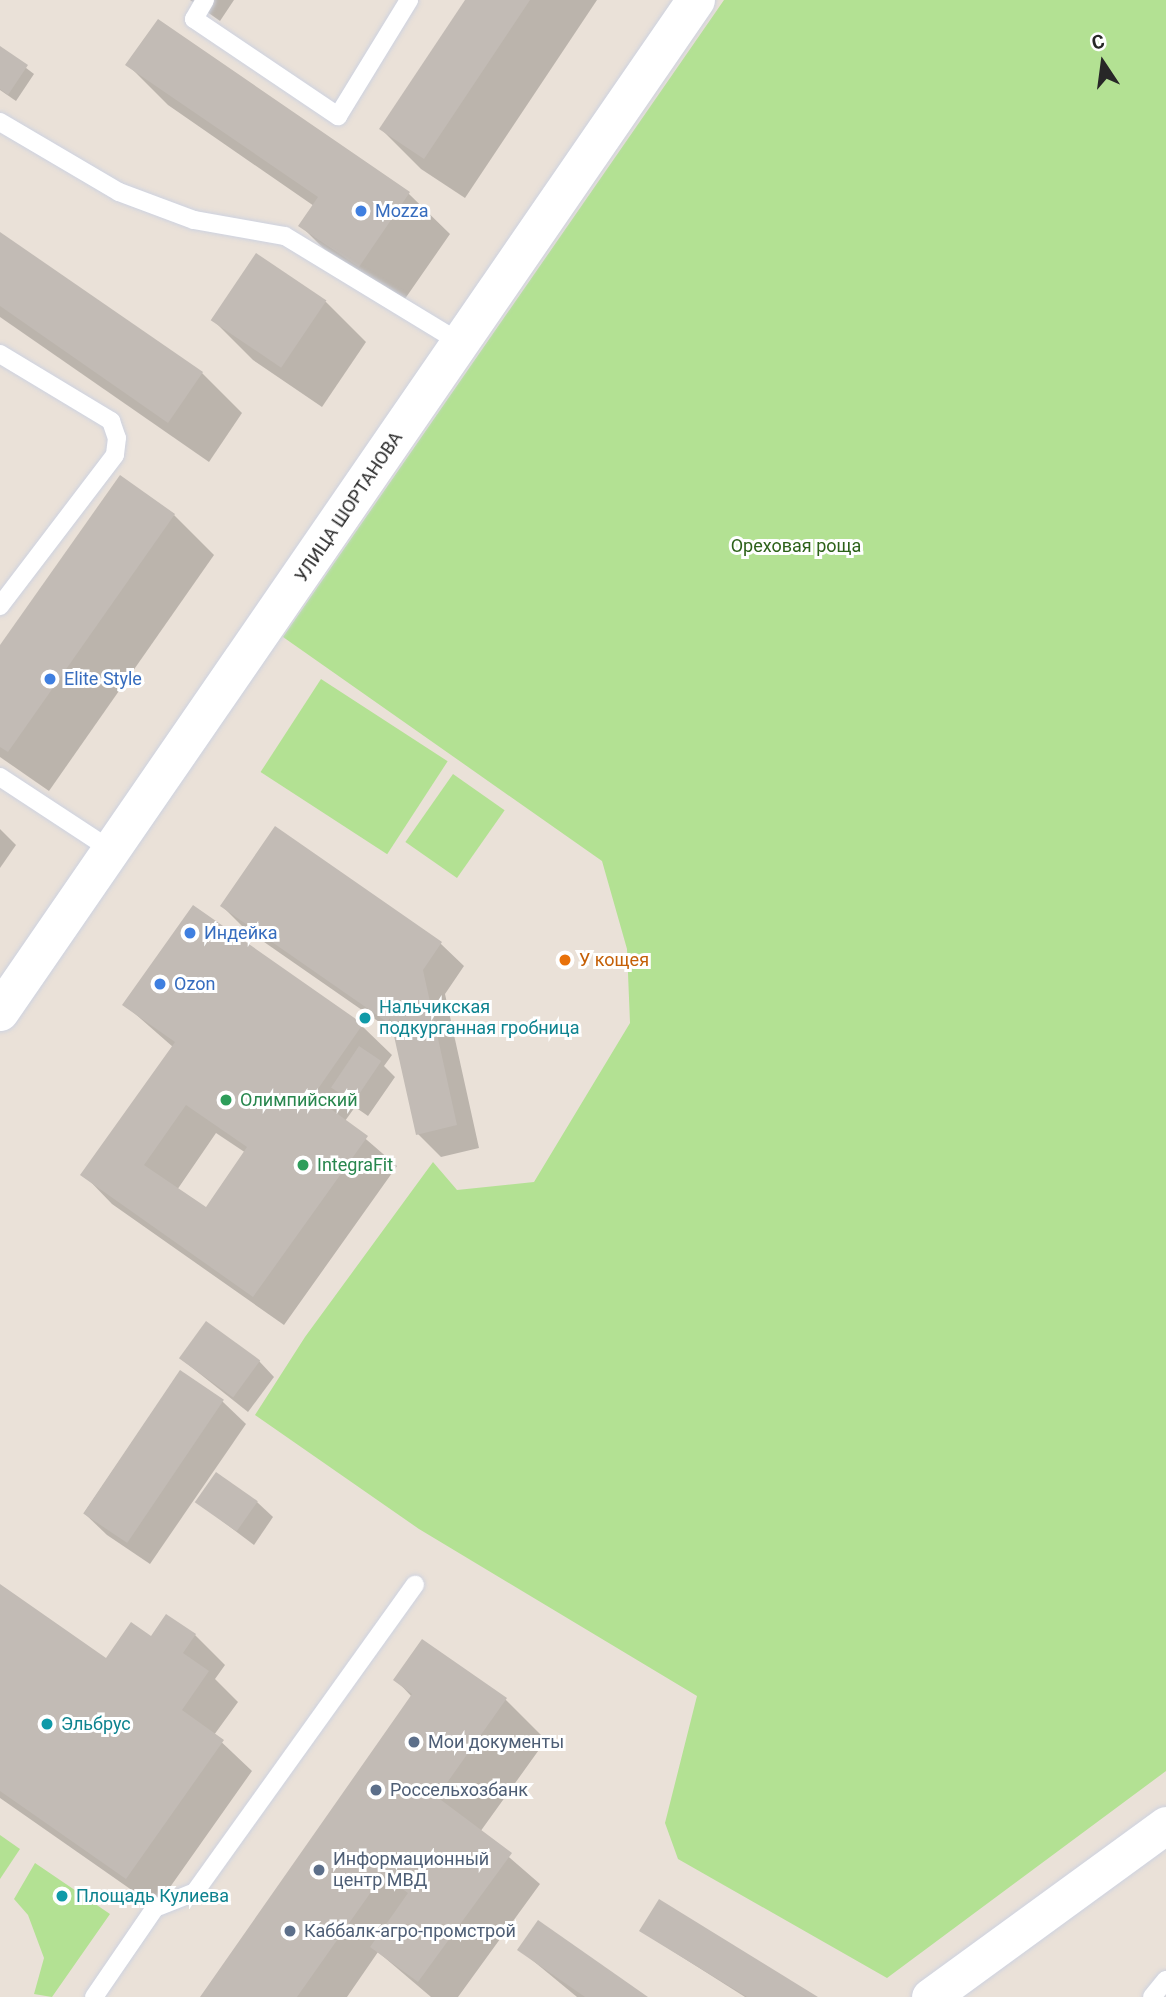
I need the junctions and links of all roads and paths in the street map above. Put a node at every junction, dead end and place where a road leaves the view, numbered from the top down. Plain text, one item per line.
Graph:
1 (205, 0) edge
2 (409, 0) edge
3 (696, 0) edge
4 (0, 122) edge
5 (461, 343) junction
6 (0, 354) edge
7 (0, 606) edge
8 (0, 777) edge
9 (111, 850) junction
10 (0, 1012) edge
11 (415, 1585) dead end
12 (1161, 1835) edge
13 (1166, 1980) edge
14 (941, 1994) edge
15 (94, 1997) edge
16 (1152, 1997) edge

1 - 2 lane
3 - 5 street, УЛИЦА ШОРТАНОВА
4 - 5 lane
5 - 9 street, УЛИЦА ШОРТАНОВА
6 - 7 lane
8 - 9 lane
9 - 10 street, УЛИЦА ШОРТАНОВА
11 - 15 lane
12 - 14 street
13 - 16 lane

